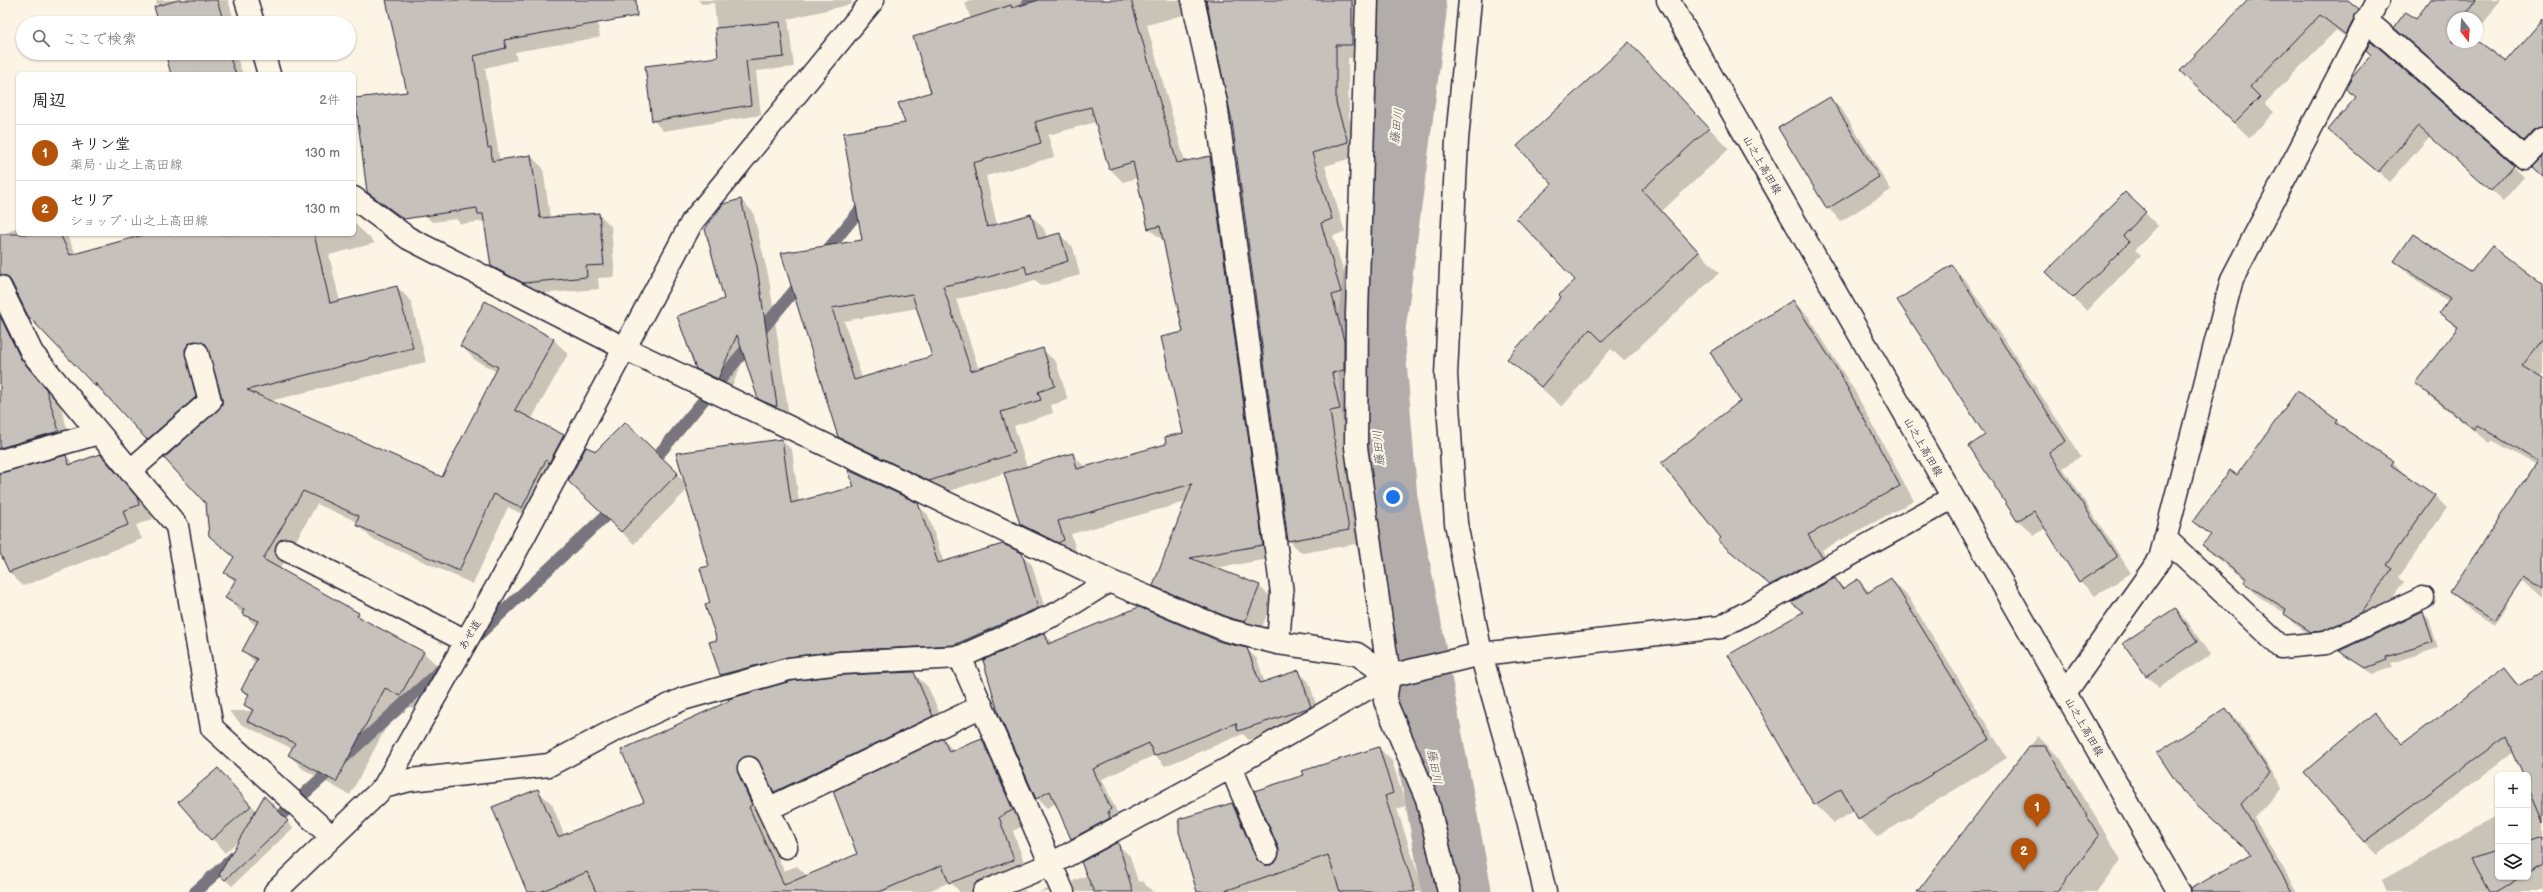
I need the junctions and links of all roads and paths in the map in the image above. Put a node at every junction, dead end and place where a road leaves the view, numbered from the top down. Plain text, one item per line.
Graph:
1 (246, 0) edge
2 (873, 0) edge
3 (1193, 0) edge
4 (1367, 0) edge
5 (1470, 0) edge
6 (1668, 0) edge
7 (2378, 0) edge
8 (251, 16) edge
9 (2366, 20) junction
10 (265, 60) edge
11 (268, 72) edge
12 (2543, 139) edge
13 (356, 199) edge
14 (0, 287) edge
15 (624, 348) junction
16 (197, 352) dead end
17 (99, 434) junction
18 (0, 461) edge
19 (130, 471) junction
20 (1952, 498) junction
21 (2165, 538) junction
22 (287, 550) dead end
23 (1109, 581) junction
24 (2423, 598) dead end
25 (466, 641) junction
26 (1278, 644) junction
27 (1481, 654) junction
28 (960, 657) junction
29 (1398, 674) junction
30 (2065, 693) junction
31 (982, 706) junction
32 (1231, 767) junction
33 (749, 768) dead end
34 (384, 787) junction
35 (768, 809) junction
36 (332, 837) junction
37 (786, 847) dead end
38 (1267, 853) dead end
39 (1051, 864) junction
40 (275, 892) edge
41 (984, 892) edge
42 (1063, 892) edge
43 (1449, 892) edge
44 (1544, 892) edge
45 (2179, 892) edge

1 - 8 street
2 - 15 street, あぜ道
3 - 26 street
4 - 29 street
5 - 27 street
6 - 20 street, 山之上高田線
7 - 9 street
9 - 12 street
9 - 21 street
10 - 11 street
13 - 15 street
14 - 17 street
15 - 23 street
15 - 25 street, あぜ道
16 - 19 street
17 - 18 street
17 - 19 street
19 - 36 street
20 - 27 street
20 - 30 street, 山之上高田線
21 - 24 street
21 - 30 street
22 - 25 street
23 - 26 street
23 - 28 street
25 - 34 street, あぜ道
26 - 29 street
27 - 29 street
27 - 44 street
28 - 31 street
28 - 34 street
29 - 32 street
29 - 43 street
30 - 45 street, 山之上高田線
31 - 35 street
31 - 39 street
32 - 38 street
32 - 39 street
33 - 35 street
34 - 36 street, あぜ道
35 - 37 street
36 - 40 street, あぜ道
39 - 41 street
39 - 42 street

